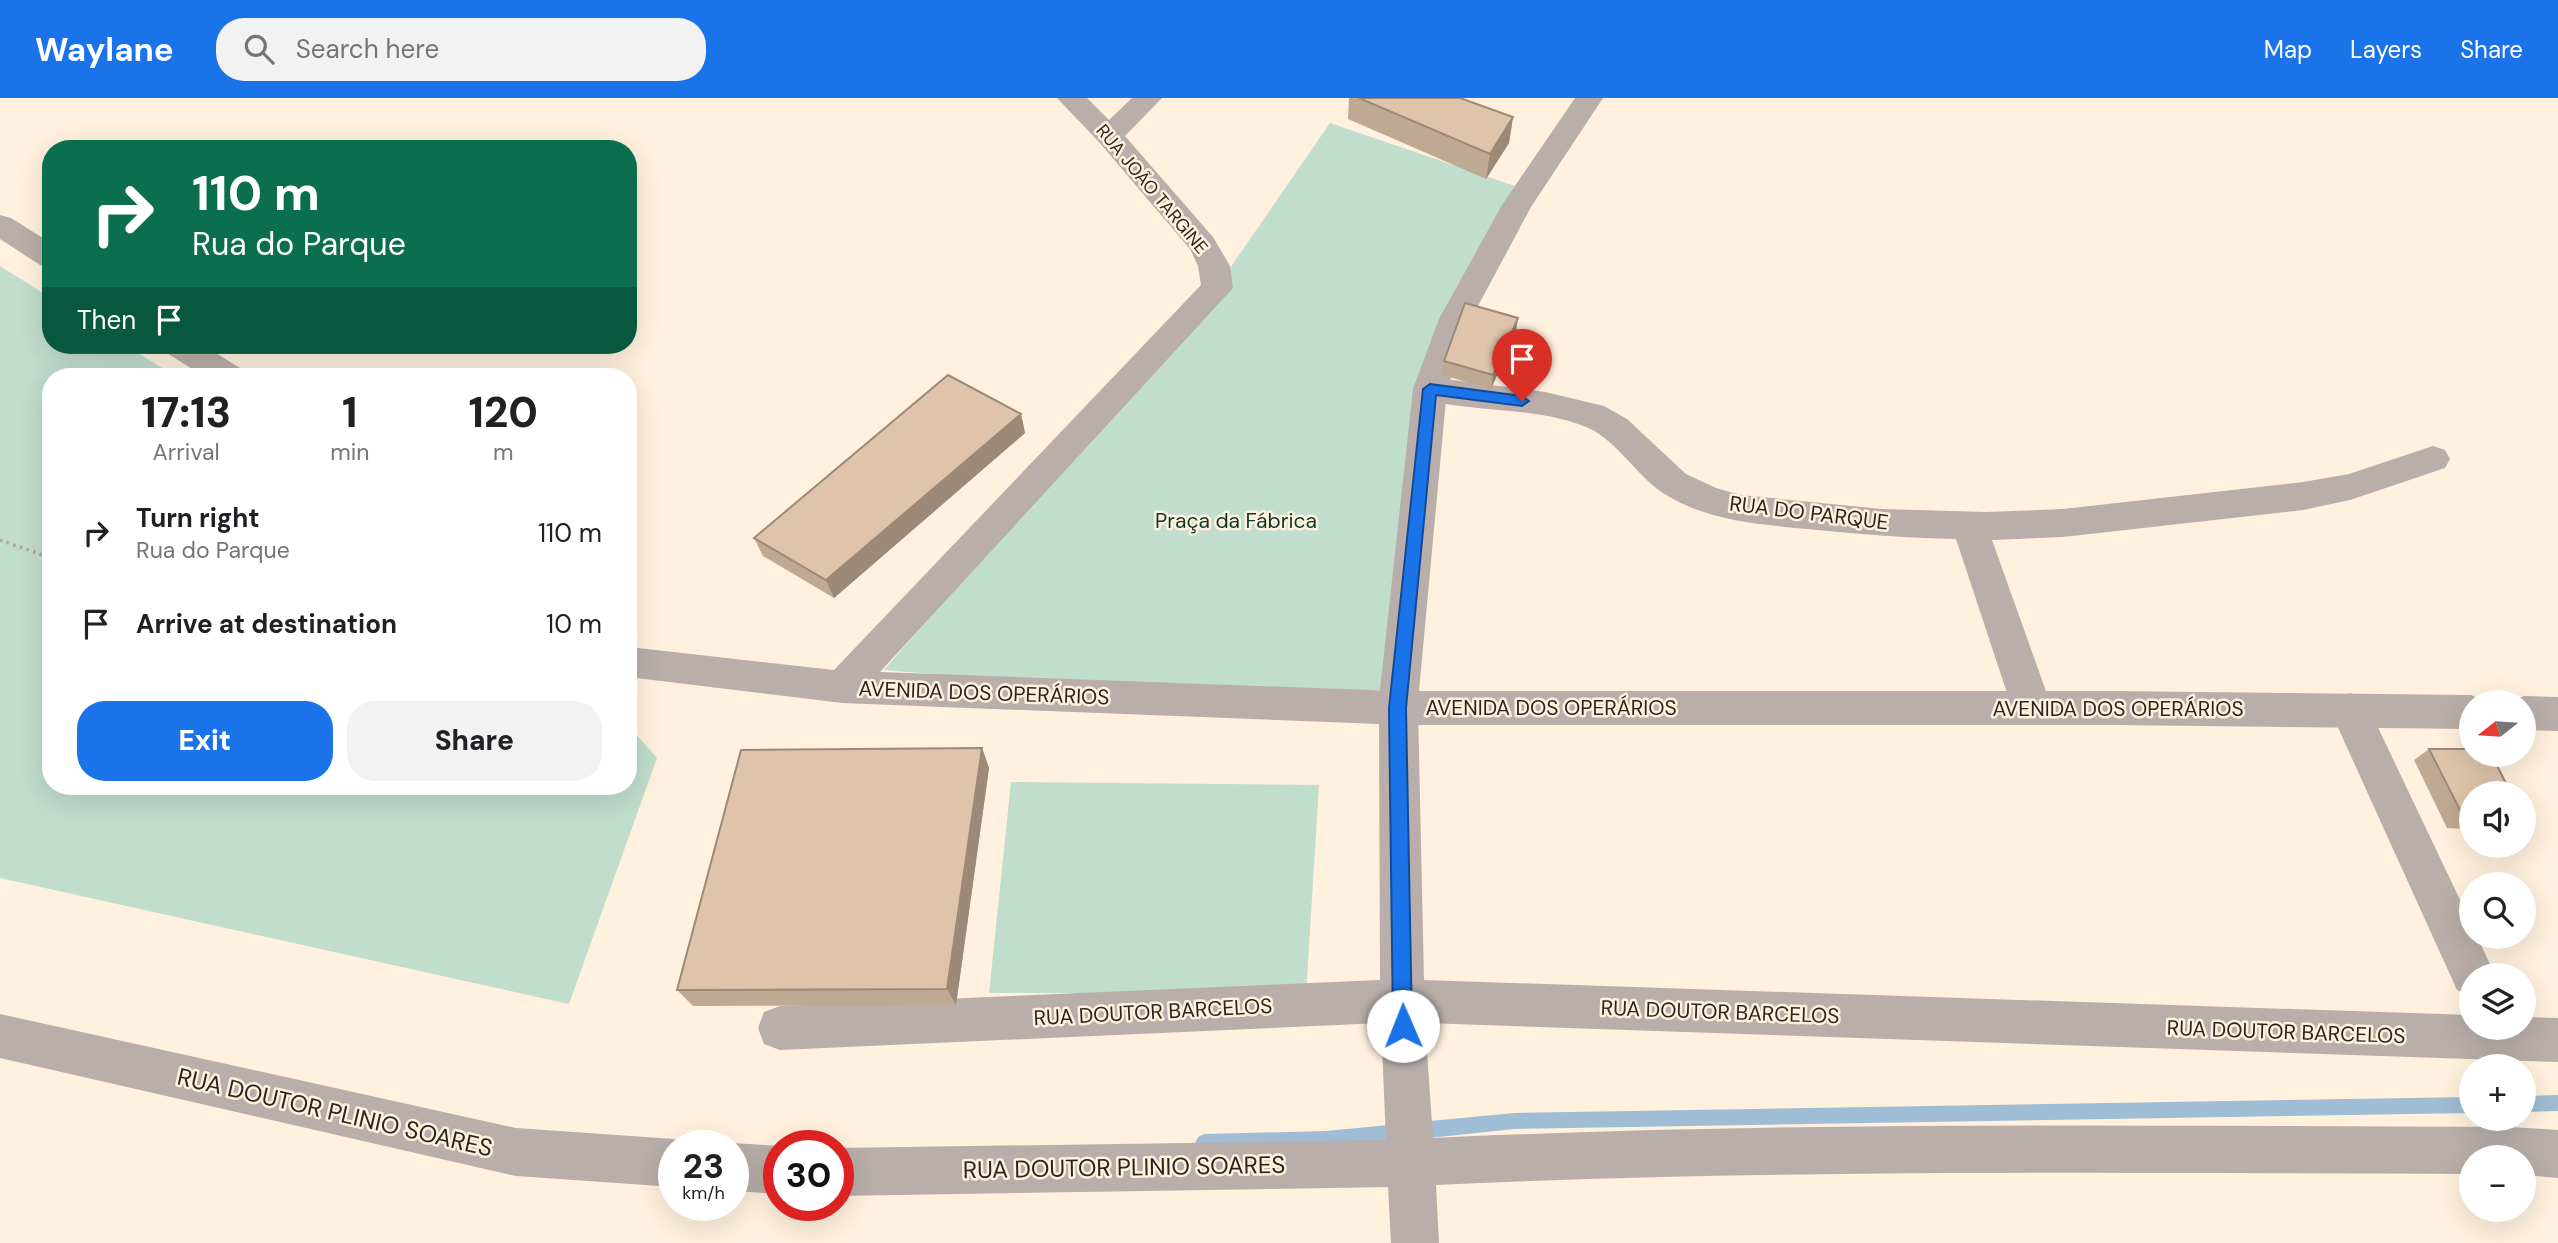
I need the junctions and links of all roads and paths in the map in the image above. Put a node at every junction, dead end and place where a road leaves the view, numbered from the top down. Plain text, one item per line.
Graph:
1 (1071, 98) edge
2 (1148, 98) edge
3 (1589, 98) edge
4 (1109, 136) junction
5 (0, 225) edge
6 (42, 252) edge
7 (193, 354) edge
8 (215, 368) edge
9 (1430, 389) junction
10 (2433, 459) dead end
11 (1969, 525) junction
12 (0, 540) edge
13 (42, 555) edge
14 (637, 662) edge
15 (842, 687) junction
16 (1398, 708) junction
17 (2032, 708) junction
18 (2350, 710) junction
19 (2459, 712) edge
20 (2536, 713) edge
21 (2558, 714) edge
22 (2467, 963) edge
23 (1402, 1014) junction
24 (780, 1028) edge
25 (2459, 1032) edge
26 (0, 1036) edge
27 (2536, 1038) edge
28 (2558, 1041) edge
29 (1410, 1152) junction
30 (2558, 1154) edge
31 (658, 1162) edge
32 (854, 1171) edge
33 (1415, 1243) edge

1 - 4 street, RUA JOÃO TARGINE
2 - 4 street
3 - 9 street
4 - 15 street, RUA JOÃO TARGINE
5 - 6 street
7 - 8 street
9 - 11 street, RUA DO PARQUE
9 - 16 street
10 - 11 street, RUA DO PARQUE
11 - 17 street
12 - 13 path
14 - 15 street, AVENIDA DOS OPERÁRIOS
15 - 16 street, AVENIDA DOS OPERÁRIOS
16 - 17 street, AVENIDA DOS OPERÁRIOS
16 - 23 street
17 - 18 street, AVENIDA DOS OPERÁRIOS
18 - 19 street, AVENIDA DOS OPERÁRIOS
18 - 22 street
20 - 21 street
23 - 24 street, RUA DOUTOR BARCELOS
23 - 25 street, RUA DOUTOR BARCELOS
23 - 29 street
26 - 31 street, RUA DOUTOR PLINIO SOARES
27 - 28 street, RUA DOUTOR BARCELOS
29 - 30 street
29 - 32 street, RUA DOUTOR PLINIO SOARES
29 - 33 street

